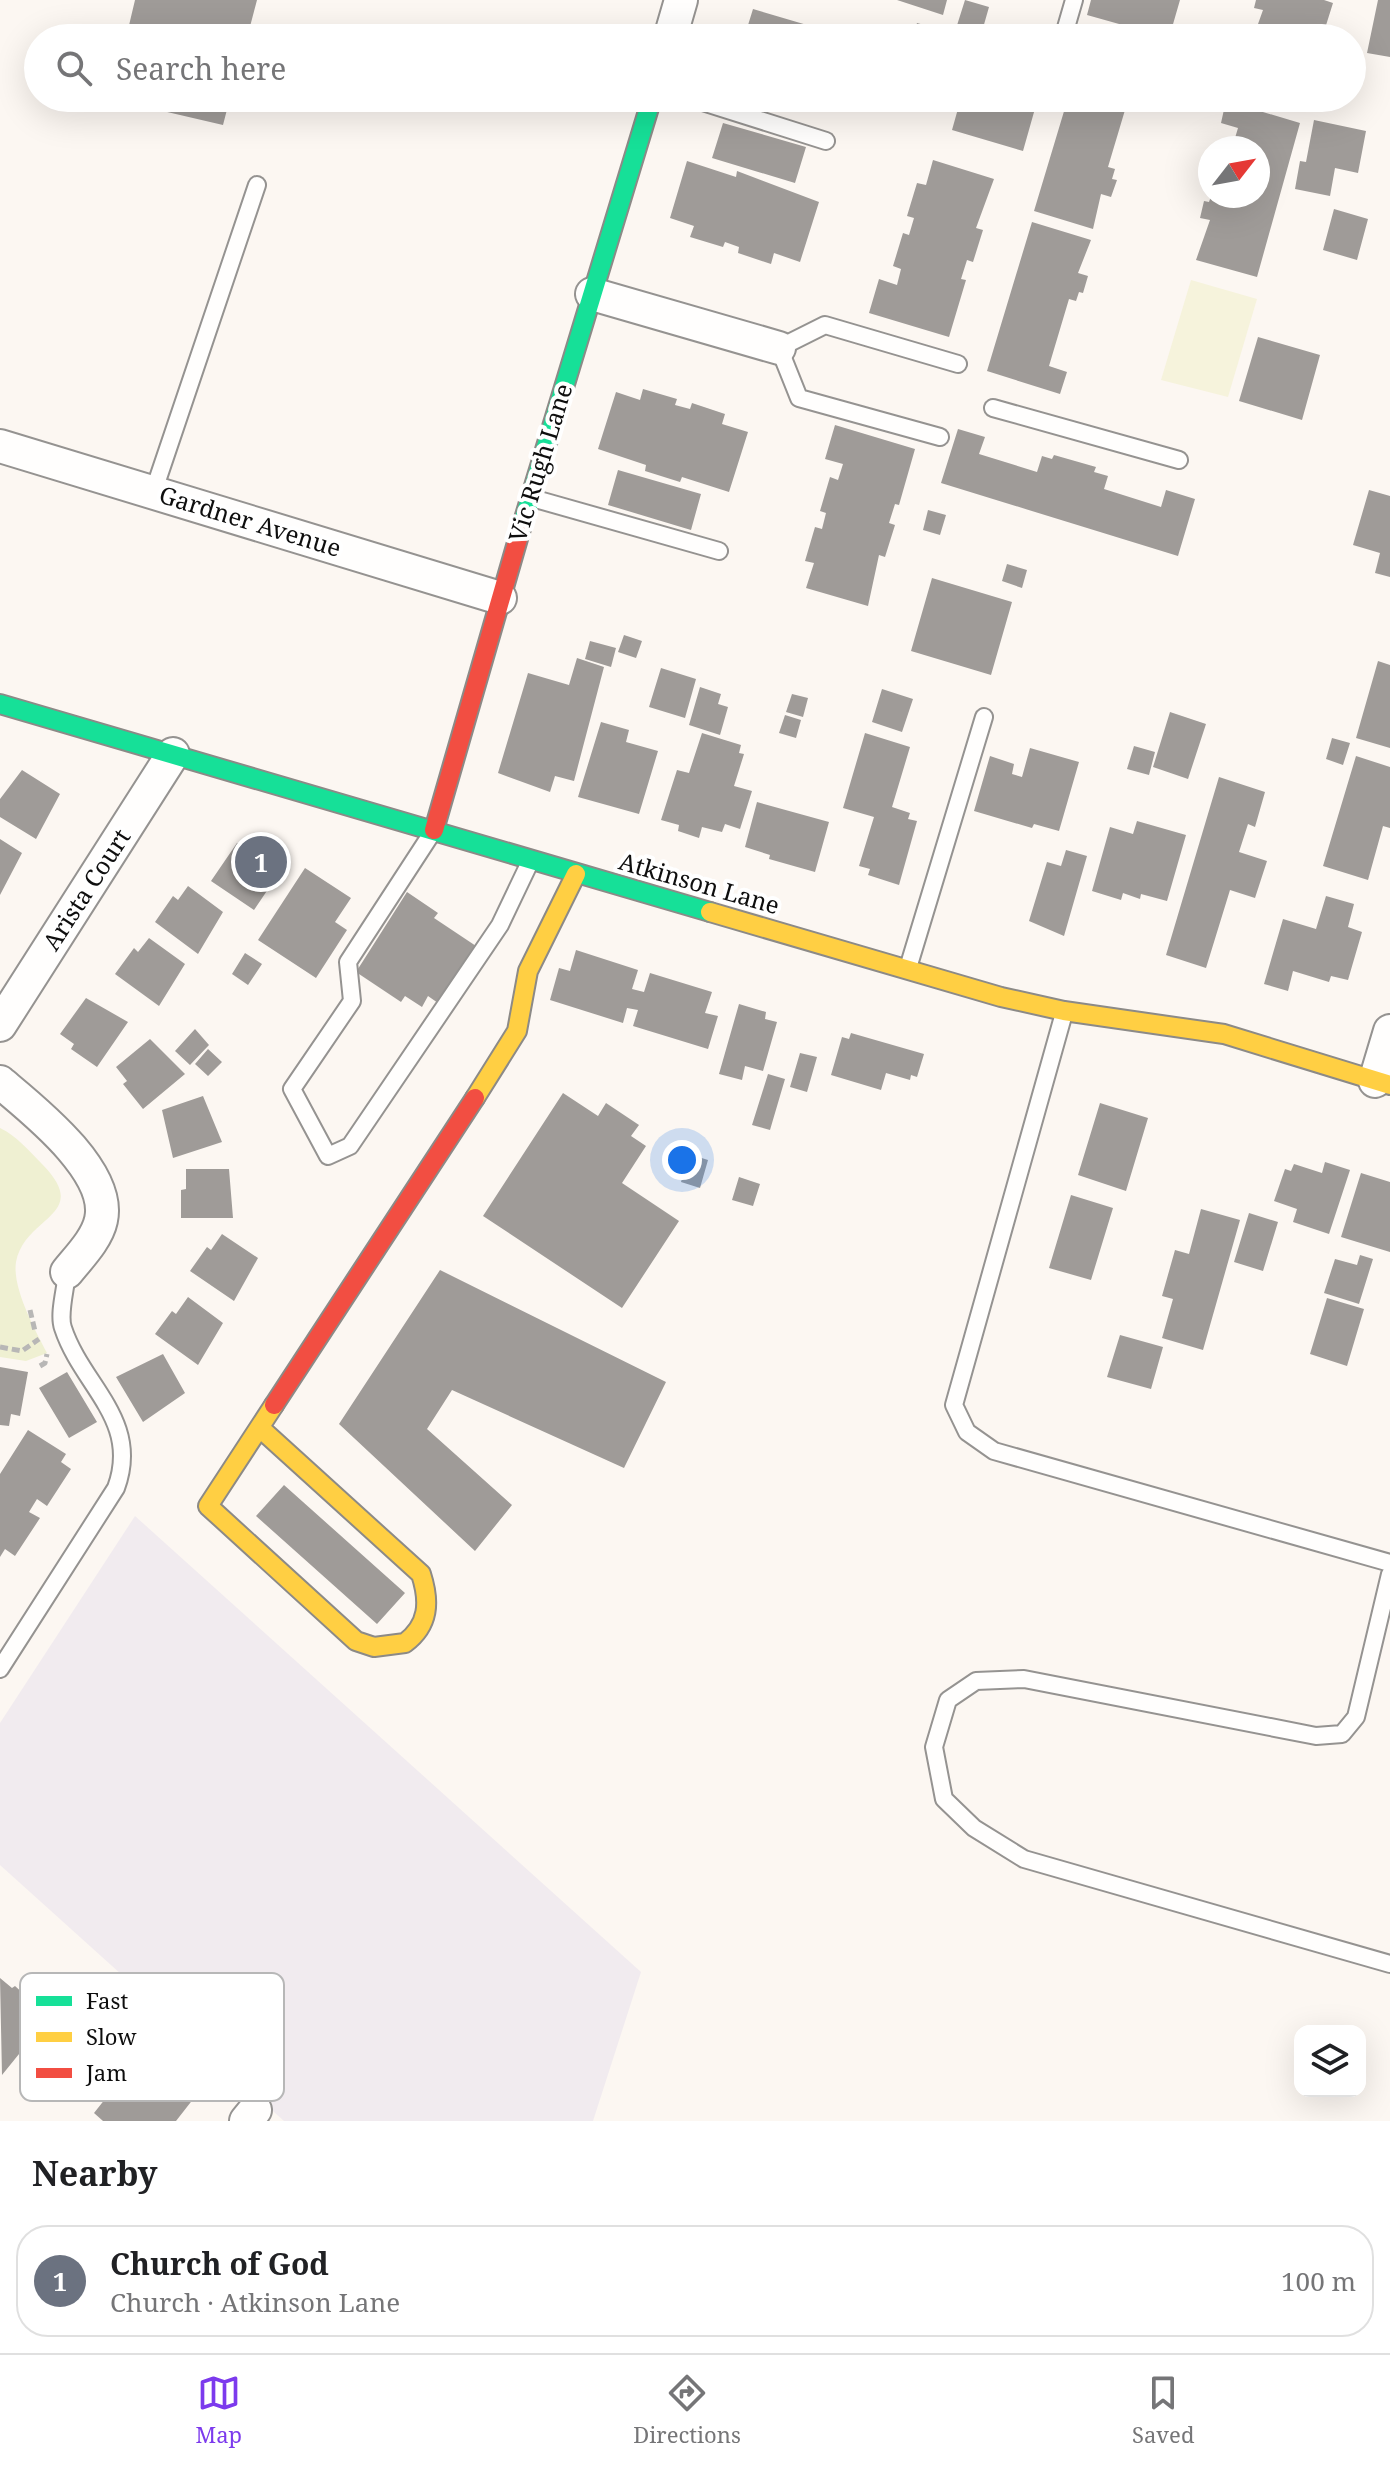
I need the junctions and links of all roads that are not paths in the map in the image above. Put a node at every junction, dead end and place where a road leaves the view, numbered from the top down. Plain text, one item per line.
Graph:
1 (681, 0) edge
2 (1074, 0) edge
3 (674, 24) edge
4 (1067, 24) edge
5 (648, 112) edge
6 (734, 112) edge
7 (826, 141) dead end
8 (257, 185) dead end
9 (592, 294) junction
10 (779, 348) junction
11 (958, 364) dead end
12 (993, 408) dead end
13 (940, 437) dead end
14 (0, 446) edge
15 (1179, 460) dead end
16 (153, 493) junction
17 (530, 498) junction
18 (719, 551) dead end
19 (500, 598) junction
20 (0, 704) edge
21 (984, 717) dead end
22 (173, 754) junction
23 (434, 830) junction
24 (530, 860) junction
25 (576, 874) junction
26 (907, 969) junction
27 (1064, 1011) junction
28 (0, 1025) edge
29 (1390, 1031) edge
30 (0, 1082) edge
31 (1383, 1083) edge
32 (67, 1272) joint
33 (260, 1428) junction
34 (1390, 1563) edge
35 (1390, 1574) edge
36 (0, 1669) edge
37 (1390, 1964) edge

1 - 3 street
2 - 4 lane
5 - 9 street, Vic Rugh Lane
6 - 7 lane
8 - 16 lane
9 - 10 street
9 - 17 street, Vic Rugh Lane
10 - 11 lane
10 - 13 lane
12 - 15 lane
14 - 16 street, Gardner Avenue
16 - 19 street, Gardner Avenue
17 - 18 lane
17 - 19 street, Vic Rugh Lane
19 - 23 street, Vic Rugh Lane
20 - 22 street, Atkinson Lane
21 - 26 lane
22 - 23 street, Atkinson Lane
22 - 28 street, Arista Court
23 - 24 street, Atkinson Lane
23 - 24 lane
24 - 25 street, Atkinson Lane
25 - 26 street, Atkinson Lane
25 - 33 street
26 - 27 street, Atkinson Lane
27 - 31 street, Atkinson Lane
27 - 34 lane
29 - 31 street
30 - 32 street
32 - 36 lane
33 - 33 street
35 - 37 lane

